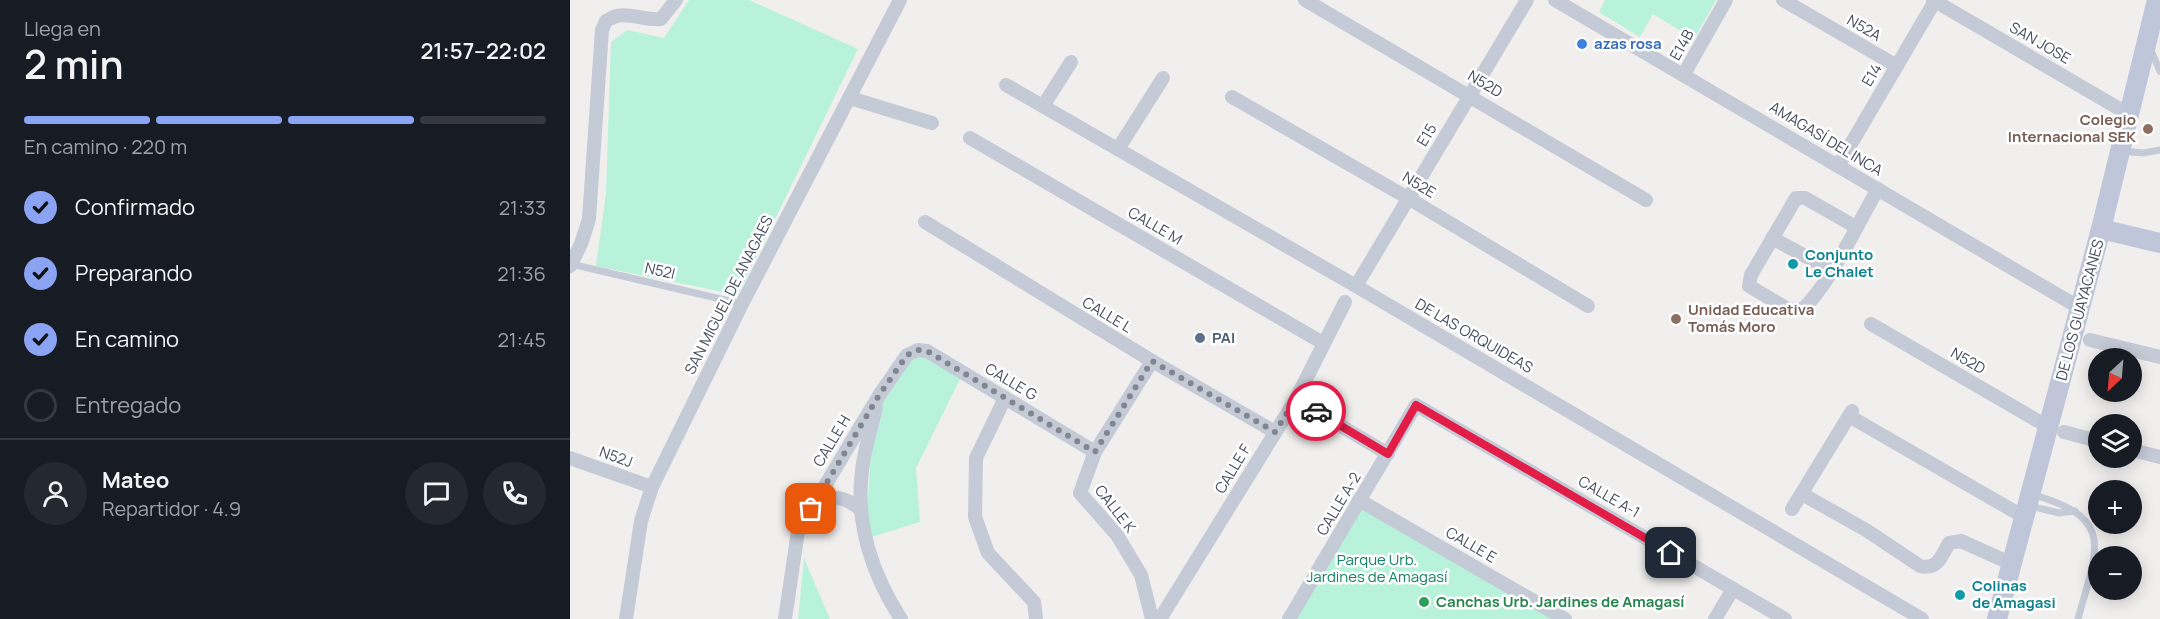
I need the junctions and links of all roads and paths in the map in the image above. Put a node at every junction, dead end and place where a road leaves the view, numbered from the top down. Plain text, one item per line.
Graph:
1 (676, 0) edge
2 (900, 0) edge
3 (1305, 0) edge
4 (1527, 0) edge
5 (1555, 0) edge
6 (1726, 0) edge
7 (1783, 0) edge
8 (2157, 0) edge
9 (1934, 1) edge
10 (2153, 33) edge
11 (1071, 62) dead end
12 (1897, 66) junction
13 (2160, 71) edge
14 (1684, 74) junction
15 (1163, 78) dead end
16 (1006, 85) dead end
17 (1470, 95) junction
18 (1232, 97) dead end
19 (850, 98) junction
20 (1043, 106) junction
21 (2130, 115) junction
22 (932, 123) dead end
23 (970, 138) dead end
24 (1118, 148) junction
25 (2160, 150) edge
26 (2121, 151) junction
27 (1838, 166) junction
28 (1878, 189) junction
29 (1408, 198) junction
30 (1646, 200) dead end
31 (925, 222) dead end
32 (1856, 227) junction
33 (2101, 229) junction
34 (1772, 238) junction
35 (2160, 243) edge
36 (570, 265) edge
37 (1831, 270) junction
38 (1356, 286) junction
39 (1345, 302) dead end
40 (742, 304) junction
41 (1588, 306) dead end
42 (2080, 308) junction
43 (1870, 324) dead end
44 (2090, 340) dead end
45 (1323, 343) junction
46 (907, 355) joint
47 (2160, 357) edge
48 (1152, 361) junction
49 (878, 397) junction
50 (1005, 398) junction
51 (1296, 399) junction
52 (1416, 405) joint
53 (2057, 430) junction
54 (1275, 432) junction
55 (2088, 438) edge
56 (1095, 452) junction
57 (2142, 452) edge
58 (1388, 454) junction
59 (2160, 457) edge
60 (570, 458) edge
61 (652, 487) junction
62 (1802, 494) junction
63 (816, 500) junction
64 (1359, 500) junction
65 (2027, 505) junction
66 (1792, 508) dead end
67 (861, 510) junction
68 (2075, 512) junction
69 (2012, 564) junction
70 (1733, 589) junction
71 (626, 619) edge
72 (785, 619) edge
73 (901, 619) edge
74 (1036, 619) edge
75 (1152, 619) edge
76 (1160, 619) edge
77 (1289, 619) edge
78 (1565, 619) edge
79 (1715, 619) edge
80 (1785, 619) edge
81 (1922, 619) edge
82 (1997, 619) edge
83 (2078, 619) edge

1 - 36 street
2 - 19 street, SAN MIGUEL DE ANAGAES
3 - 17 street, N52D
4 - 17 street, E15
5 - 14 street, AMAGASÍ DEL INCA
6 - 14 street, E14B
7 - 12 street, N52A
8 - 10 street, DE LOS GUAYACANES
9 - 12 street, E14
9 - 21 street, SAN JOSE
10 - 13 lane
10 - 21 street, DE LOS GUAYACANES
11 - 20 street
12 - 27 street, E14
14 - 27 street, AMAGASÍ DEL INCA
15 - 24 street
16 - 20 street, DE LAS ORQUIDEAS
17 - 29 street, E15
17 - 30 street, N52D
18 - 29 street, N52E
19 - 22 street
19 - 40 street, SAN MIGUEL DE ANAGAES
20 - 24 street, DE LAS ORQUIDEAS
21 - 26 street, DE LOS GUAYACANES
23 - 45 street, CALLE M
24 - 38 street, DE LAS ORQUIDEAS
25 - 26 lane
26 - 33 street, DE LOS GUAYACANES
27 - 28 street, AMAGASÍ DEL INCA
28 - 32 street
28 - 42 street, AMAGASÍ DEL INCA
29 - 38 street, E15
29 - 41 street, N52E
31 - 48 street, CALLE L
32 - 34 street
32 - 37 street
33 - 35 street
33 - 42 street, DE LOS GUAYACANES
34 - 37 street
34 - 37 street
36 - 40 lane, N52I
38 - 81 street, DE LAS ORQUIDEAS
39 - 45 street, CALLE F
40 - 61 street, SAN MIGUEL DE ANAGAES
42 - 53 street, DE LOS GUAYACANES
43 - 53 street, N52D
44 - 47 street
45 - 51 street, CALLE F
46 - 49 street, CALLE H
46 - 50 street, CALLE G
48 - 54 street, CALLE L
48 - 56 street, CALLE K
49 - 63 street, CALLE H
49 - 67 street
50 - 56 street, CALLE G
50 - 74 street
51 - 54 street, CALLE F
51 - 58 street
52 - 58 street, CALLE A-2
52 - 70 street, CALLE A-1
53 - 55 street, N52D
53 - 65 street, DE LOS GUAYACANES
54 - 76 street, CALLE F
56 - 75 street, CALLE K
57 - 59 street
58 - 64 street, CALLE A-2
60 - 61 street, N52J
61 - 71 street, SAN MIGUEL DE ANAGAES
62 - 65 street
62 - 66 street
62 - 69 street
63 - 67 street
63 - 72 street, CALLE H
64 - 77 street, CALLE A-2
64 - 78 street, CALLE E
65 - 68 lane
65 - 68 lane
65 - 69 street, DE LOS GUAYACANES
67 - 73 street
68 - 83 lane
69 - 82 street, DE LOS GUAYACANES
70 - 79 street
70 - 80 street, CALLE A-1

